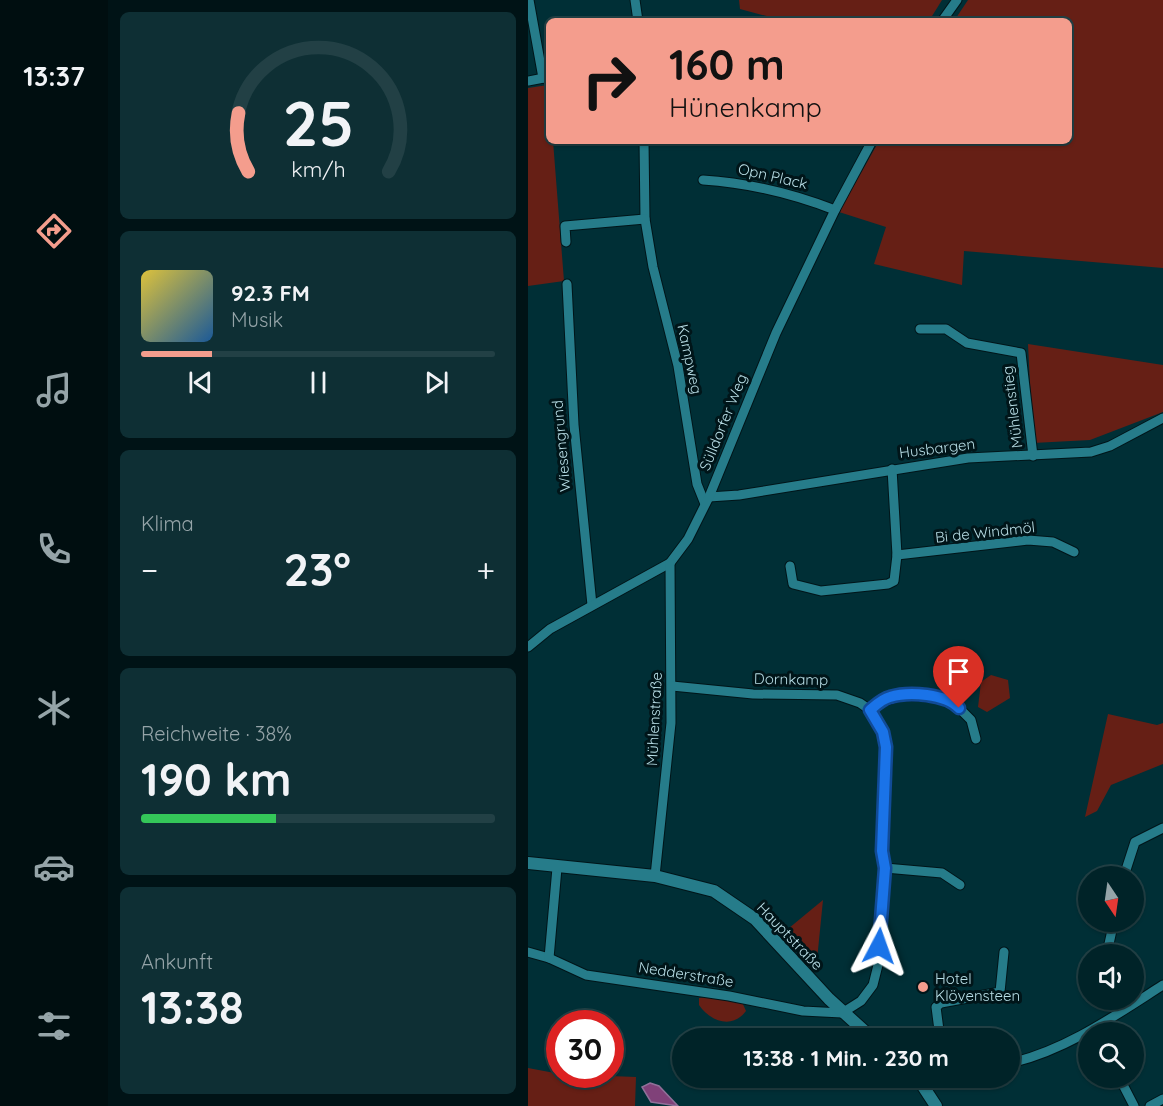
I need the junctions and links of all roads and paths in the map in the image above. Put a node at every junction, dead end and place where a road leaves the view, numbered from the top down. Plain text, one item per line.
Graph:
1 (529, 0) edge
2 (635, 0) edge
3 (957, 0) edge
4 (638, 18) edge
5 (944, 18) edge
6 (546, 78) edge
7 (528, 81) edge
8 (644, 144) edge
9 (870, 144) edge
10 (703, 180) dead end
11 (835, 210) junction
12 (645, 219) junction
13 (566, 242) dead end
14 (567, 284) dead end
15 (920, 329) dead end
16 (1163, 418) edge
17 (1033, 456) junction
18 (892, 469) junction
19 (707, 500) junction
20 (1074, 552) dead end
21 (897, 555) junction
22 (670, 563) junction
23 (790, 566) dead end
24 (592, 605) junction
25 (528, 646) edge
26 (672, 686) junction
27 (870, 710) junction
28 (976, 740) dead end
29 (1163, 828) edge
30 (528, 863) edge
31 (1127, 866) edge
32 (557, 868) junction
33 (885, 868) junction
34 (655, 876) junction
35 (960, 885) dead end
36 (528, 952) edge
37 (1004, 952) dead end
38 (549, 958) junction
39 (1163, 985) edge
40 (842, 1012) junction
41 (1106, 1022) edge
42 (860, 1028) edge
43 (939, 1028) edge
44 (1078, 1037) edge
45 (1020, 1060) edge
46 (927, 1088) edge
47 (1125, 1088) edge
48 (1163, 1099) edge
49 (936, 1106) edge
50 (1134, 1106) edge
51 (1150, 1106) edge

1 - 6 street
2 - 4 street
3 - 5 street
6 - 7 street
8 - 12 street, Kampweg
9 - 11 street, Sülldorfer Weg
10 - 11 street, Opn Plack
11 - 19 street, Sülldorfer Weg
12 - 13 street
12 - 19 street, Kampweg
14 - 24 street, Wiesengrund
15 - 17 street, Mühlenstieg
16 - 17 street, Husbargen
17 - 18 street, Husbargen
18 - 19 street, Husbargen
18 - 21 street
19 - 22 street, Sülldorfer Weg
20 - 21 street, Bi de Windmöl
21 - 23 street
22 - 24 street, Sülldorfer Weg
22 - 26 street, Mühlenstraße
24 - 25 street, Sülldorfer Weg
26 - 27 street, Dornkamp
26 - 34 street, Mühlenstraße
27 - 28 street
27 - 33 street
29 - 31 street
30 - 32 main road, Hauptstraße
32 - 34 main road, Hauptstraße
32 - 38 street
33 - 35 street
33 - 40 street
34 - 40 main road, Hauptstraße
36 - 38 street, Nedderstraße
37 - 43 street
38 - 40 street, Nedderstraße
39 - 41 street
40 - 42 main road, Hauptstraße
44 - 45 street
46 - 49 main road
47 - 50 street
48 - 51 street

